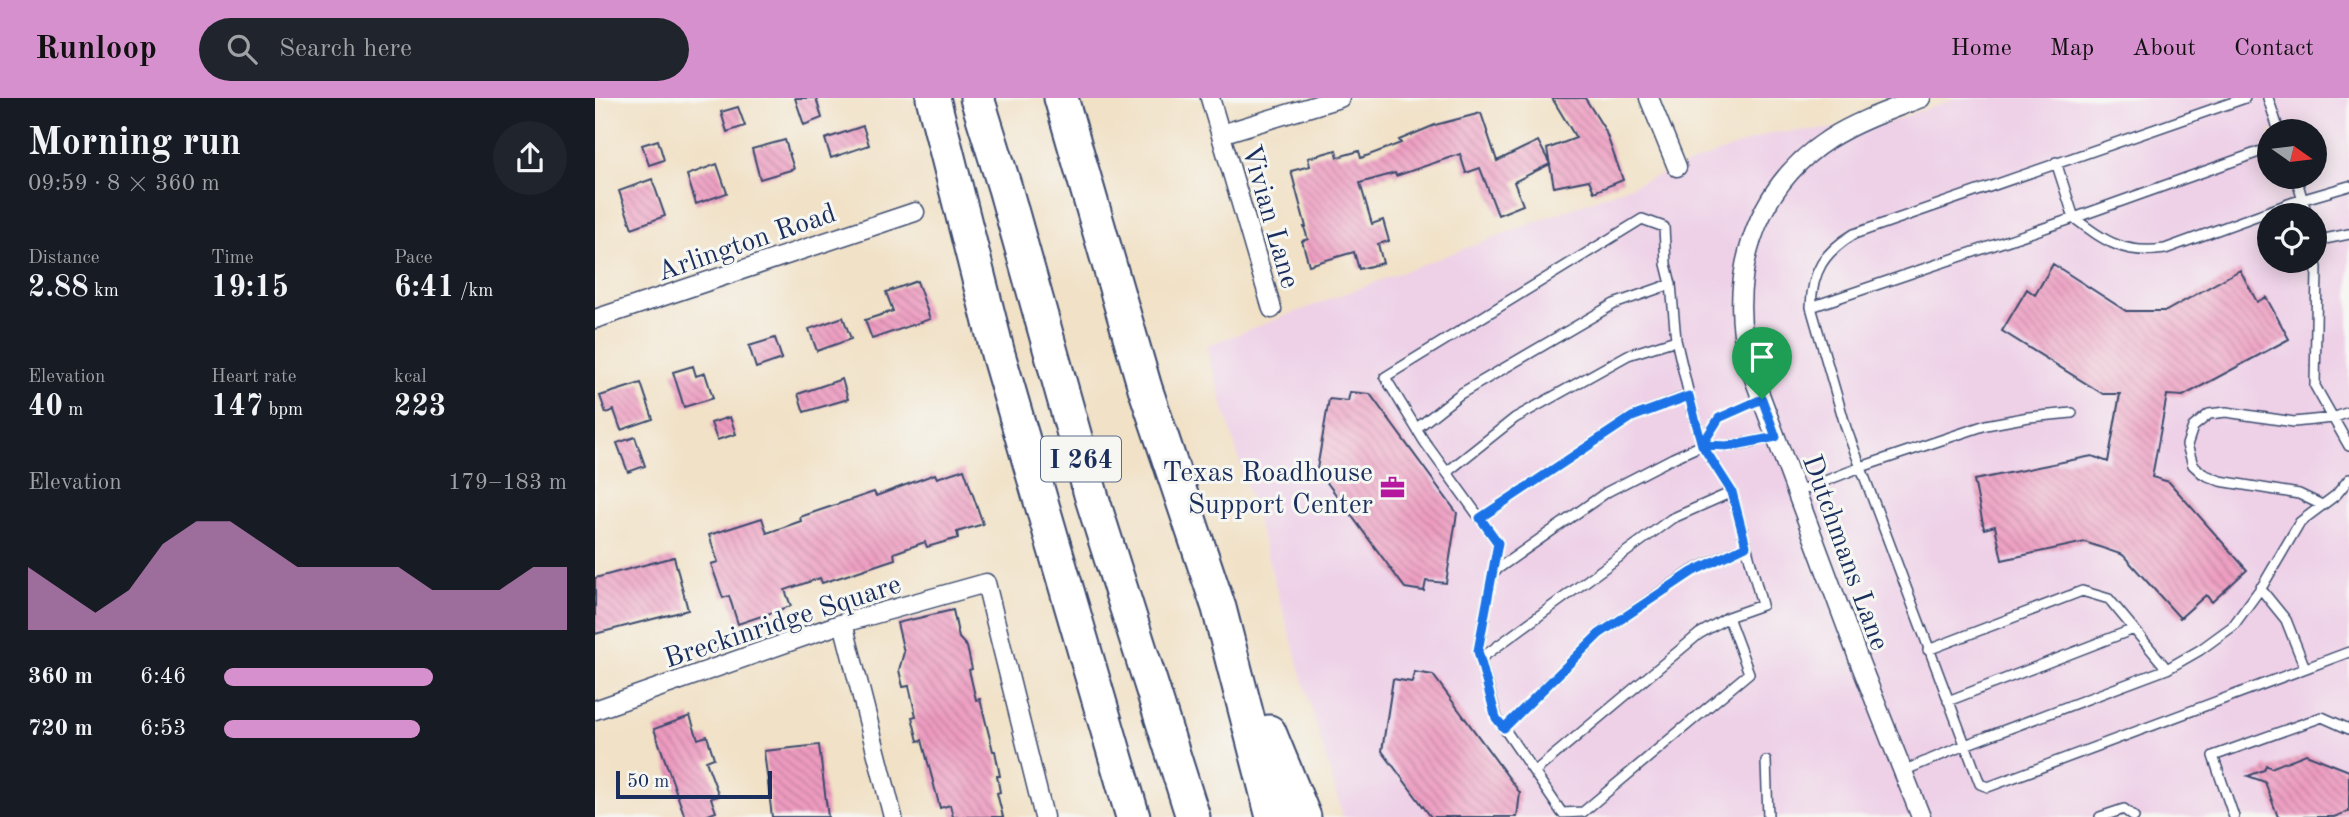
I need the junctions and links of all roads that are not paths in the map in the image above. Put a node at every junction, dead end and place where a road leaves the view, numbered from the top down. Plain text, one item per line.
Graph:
1 (933, 98) edge
2 (977, 98) edge
3 (1061, 98) edge
4 (1210, 98) edge
5 (1340, 98) edge
6 (1649, 98) edge
7 (1921, 98) edge
8 (2245, 98) edge
9 (2267, 98) edge
10 (2275, 119) edge
11 (1221, 134) junction
12 (2257, 153) edge
13 (2056, 162) junction
14 (1677, 167) dead end
15 (2349, 186) edge
16 (2300, 189) edge
17 (2304, 199) junction
18 (2305, 203) edge
19 (915, 212) dead end
20 (2074, 218) junction
21 (2349, 234) edge
22 (2327, 239) edge
23 (2317, 273) edge
24 (1671, 284) junction
25 (1811, 307) junction
26 (1272, 309) dead end
27 (595, 319) edge
28 (1676, 340) junction
29 (1689, 396) junction
30 (1762, 399) junction
31 (2349, 412) edge
32 (2072, 413) dead end
33 (2333, 418) junction
34 (1417, 428) junction
35 (1776, 437) junction
36 (1702, 445) junction
37 (2349, 446) edge
38 (1861, 467) junction
39 (1447, 472) junction
40 (2349, 480) edge
41 (1732, 492) junction
42 (1797, 492) junction
43 (2322, 505) junction
44 (1480, 518) junction
45 (1746, 546) junction
46 (1493, 572) junction
47 (2260, 588) junction
48 (1219, 608) junction
49 (1728, 617) junction
50 (843, 623) junction
51 (2134, 629) junction
52 (1928, 650) junction
53 (2349, 652) edge
54 (1480, 659) junction
55 (2305, 668) junction
56 (2167, 669) junction
57 (1948, 701) junction
58 (595, 710) edge
59 (1504, 728) junction
60 (2349, 729) edge
61 (1965, 745) junction
62 (1766, 761) dead end
63 (1903, 771) junction
64 (1534, 772) junction
65 (893, 817) edge
66 (1044, 817) edge
67 (1133, 817) edge
68 (1193, 817) edge
69 (1273, 817) edge
70 (1304, 817) edge
71 (1768, 817) edge
72 (1921, 817) edge
73 (2100, 817) edge
74 (2134, 817) edge
75 (2234, 817) edge

1 - 67 highway
2 - 68 highway, I 264
3 - 48 highway, I 264
4 - 11 street, Vivian Lane
5 - 11 street
6 - 14 street
7 - 30 street, Dutchmans Lane
8 - 13 lane
9 - 10 lane
11 - 26 street, Vivian Lane
12 - 20 lane
13 - 20 lane
13 - 25 lane
15 - 17 lane
16 - 17 lane
17 - 18 lane
17 - 20 lane
19 - 27 street, Arlington Road
20 - 25 lane
21 - 22 lane
23 - 33 lane
24 - 28 lane
24 - 34 lane
24 - 34 lane
25 - 38 lane
28 - 29 lane
28 - 39 lane
29 - 36 lane
29 - 44 lane
30 - 35 street, Dutchmans Lane
30 - 36 lane
31 - 33 lane
32 - 38 lane
33 - 37 lane
33 - 43 lane
34 - 39 lane
35 - 36 lane
35 - 42 street, Dutchmans Lane
36 - 41 lane
36 - 46 lane
38 - 42 lane
38 - 52 lane
39 - 44 lane
40 - 43 lane
41 - 45 lane
41 - 54 lane
42 - 63 street, Dutchmans Lane
43 - 47 lane
44 - 46 lane
45 - 49 lane
45 - 59 lane
46 - 54 lane
47 - 55 lane
47 - 56 lane
48 - 69 highway, I 264
48 - 70 highway
49 - 64 lane
49 - 64 lane
50 - 58 street, Breckinridge Square
50 - 65 street
50 - 66 street, Breckinridge Square
51 - 52 lane
51 - 56 lane
51 - 57 lane
52 - 57 lane
53 - 55 lane
54 - 59 lane
55 - 61 lane
56 - 61 lane
57 - 61 lane
59 - 64 lane
60 - 75 lane
61 - 63 lane
62 - 71 lane
63 - 72 street, Dutchmans Lane
73 - 74 lane

